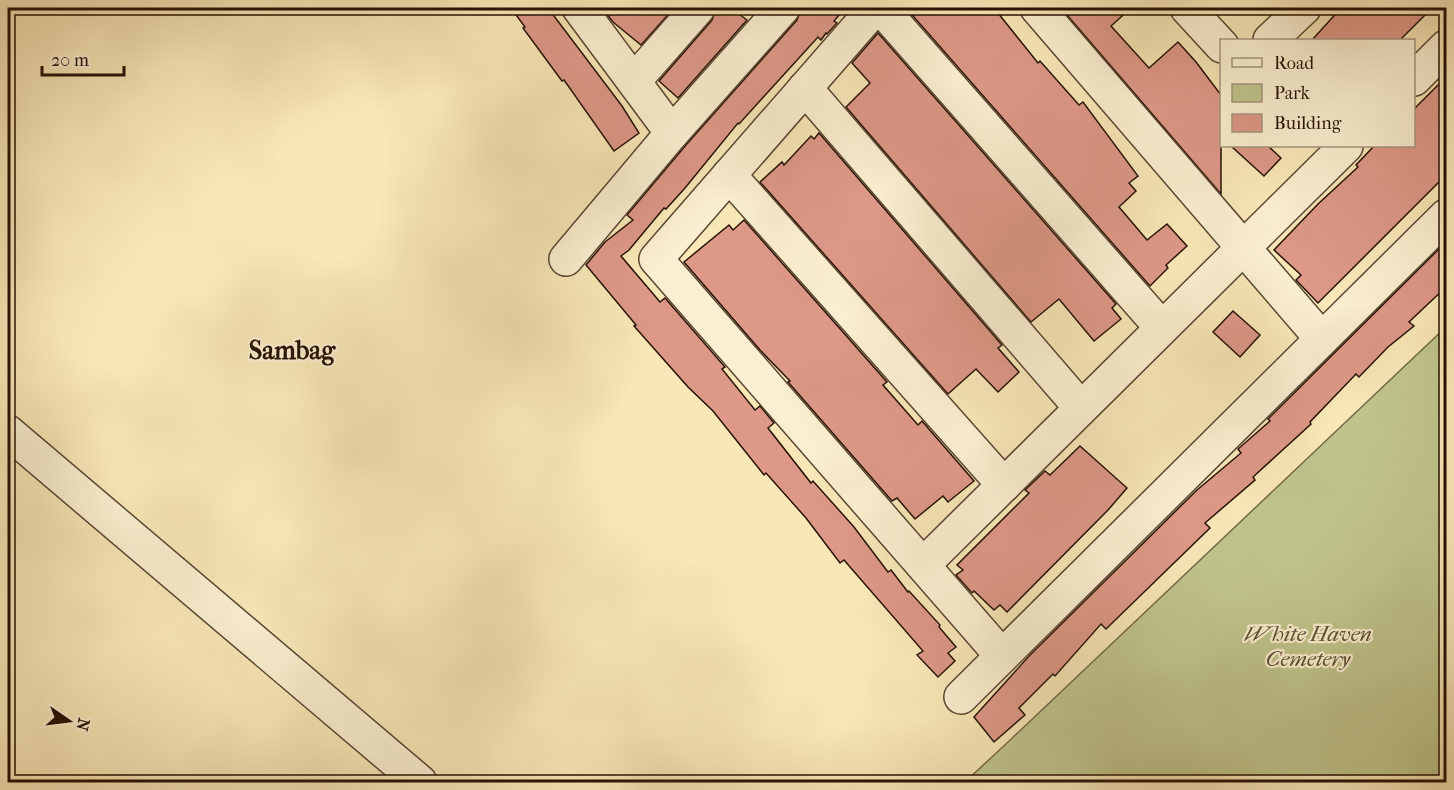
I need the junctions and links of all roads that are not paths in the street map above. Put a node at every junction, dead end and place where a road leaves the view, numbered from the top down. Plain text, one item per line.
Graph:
1 (579, 8) edge
2 (698, 8) edge
3 (783, 8) edge
4 (875, 8) edge
5 (881, 8) edge
6 (1037, 8) edge
7 (1187, 8) edge
8 (1304, 8) edge
9 (1271, 39) edge
10 (1220, 45) edge
11 (1446, 47) edge
12 (1415, 78) edge
13 (634, 81) junction
14 (805, 88) junction
15 (672, 133) junction
16 (1345, 147) edge
17 (729, 176) junction
18 (1446, 216) edge
19 (1243, 247) junction
20 (566, 259) dead end
21 (1162, 328) junction
22 (1322, 339) junction
23 (1081, 408) junction
24 (8, 432) edge
25 (1004, 485) junction
26 (923, 565) junction
27 (1002, 657) junction
28 (961, 697) dead end
29 (420, 783) edge

1 - 13 street
2 - 13 street
3 - 15 street
4 - 14 street
5 - 21 street
6 - 19 street
7 - 10 street
8 - 9 street
11 - 12 street
13 - 15 street
14 - 17 street
14 - 23 street
15 - 20 street
16 - 19 street
17 - 25 street
17 - 26 street
18 - 22 street
19 - 21 street
19 - 22 street
21 - 23 street
22 - 27 street
23 - 25 street
24 - 29 street
25 - 26 street
26 - 27 street
27 - 28 street

